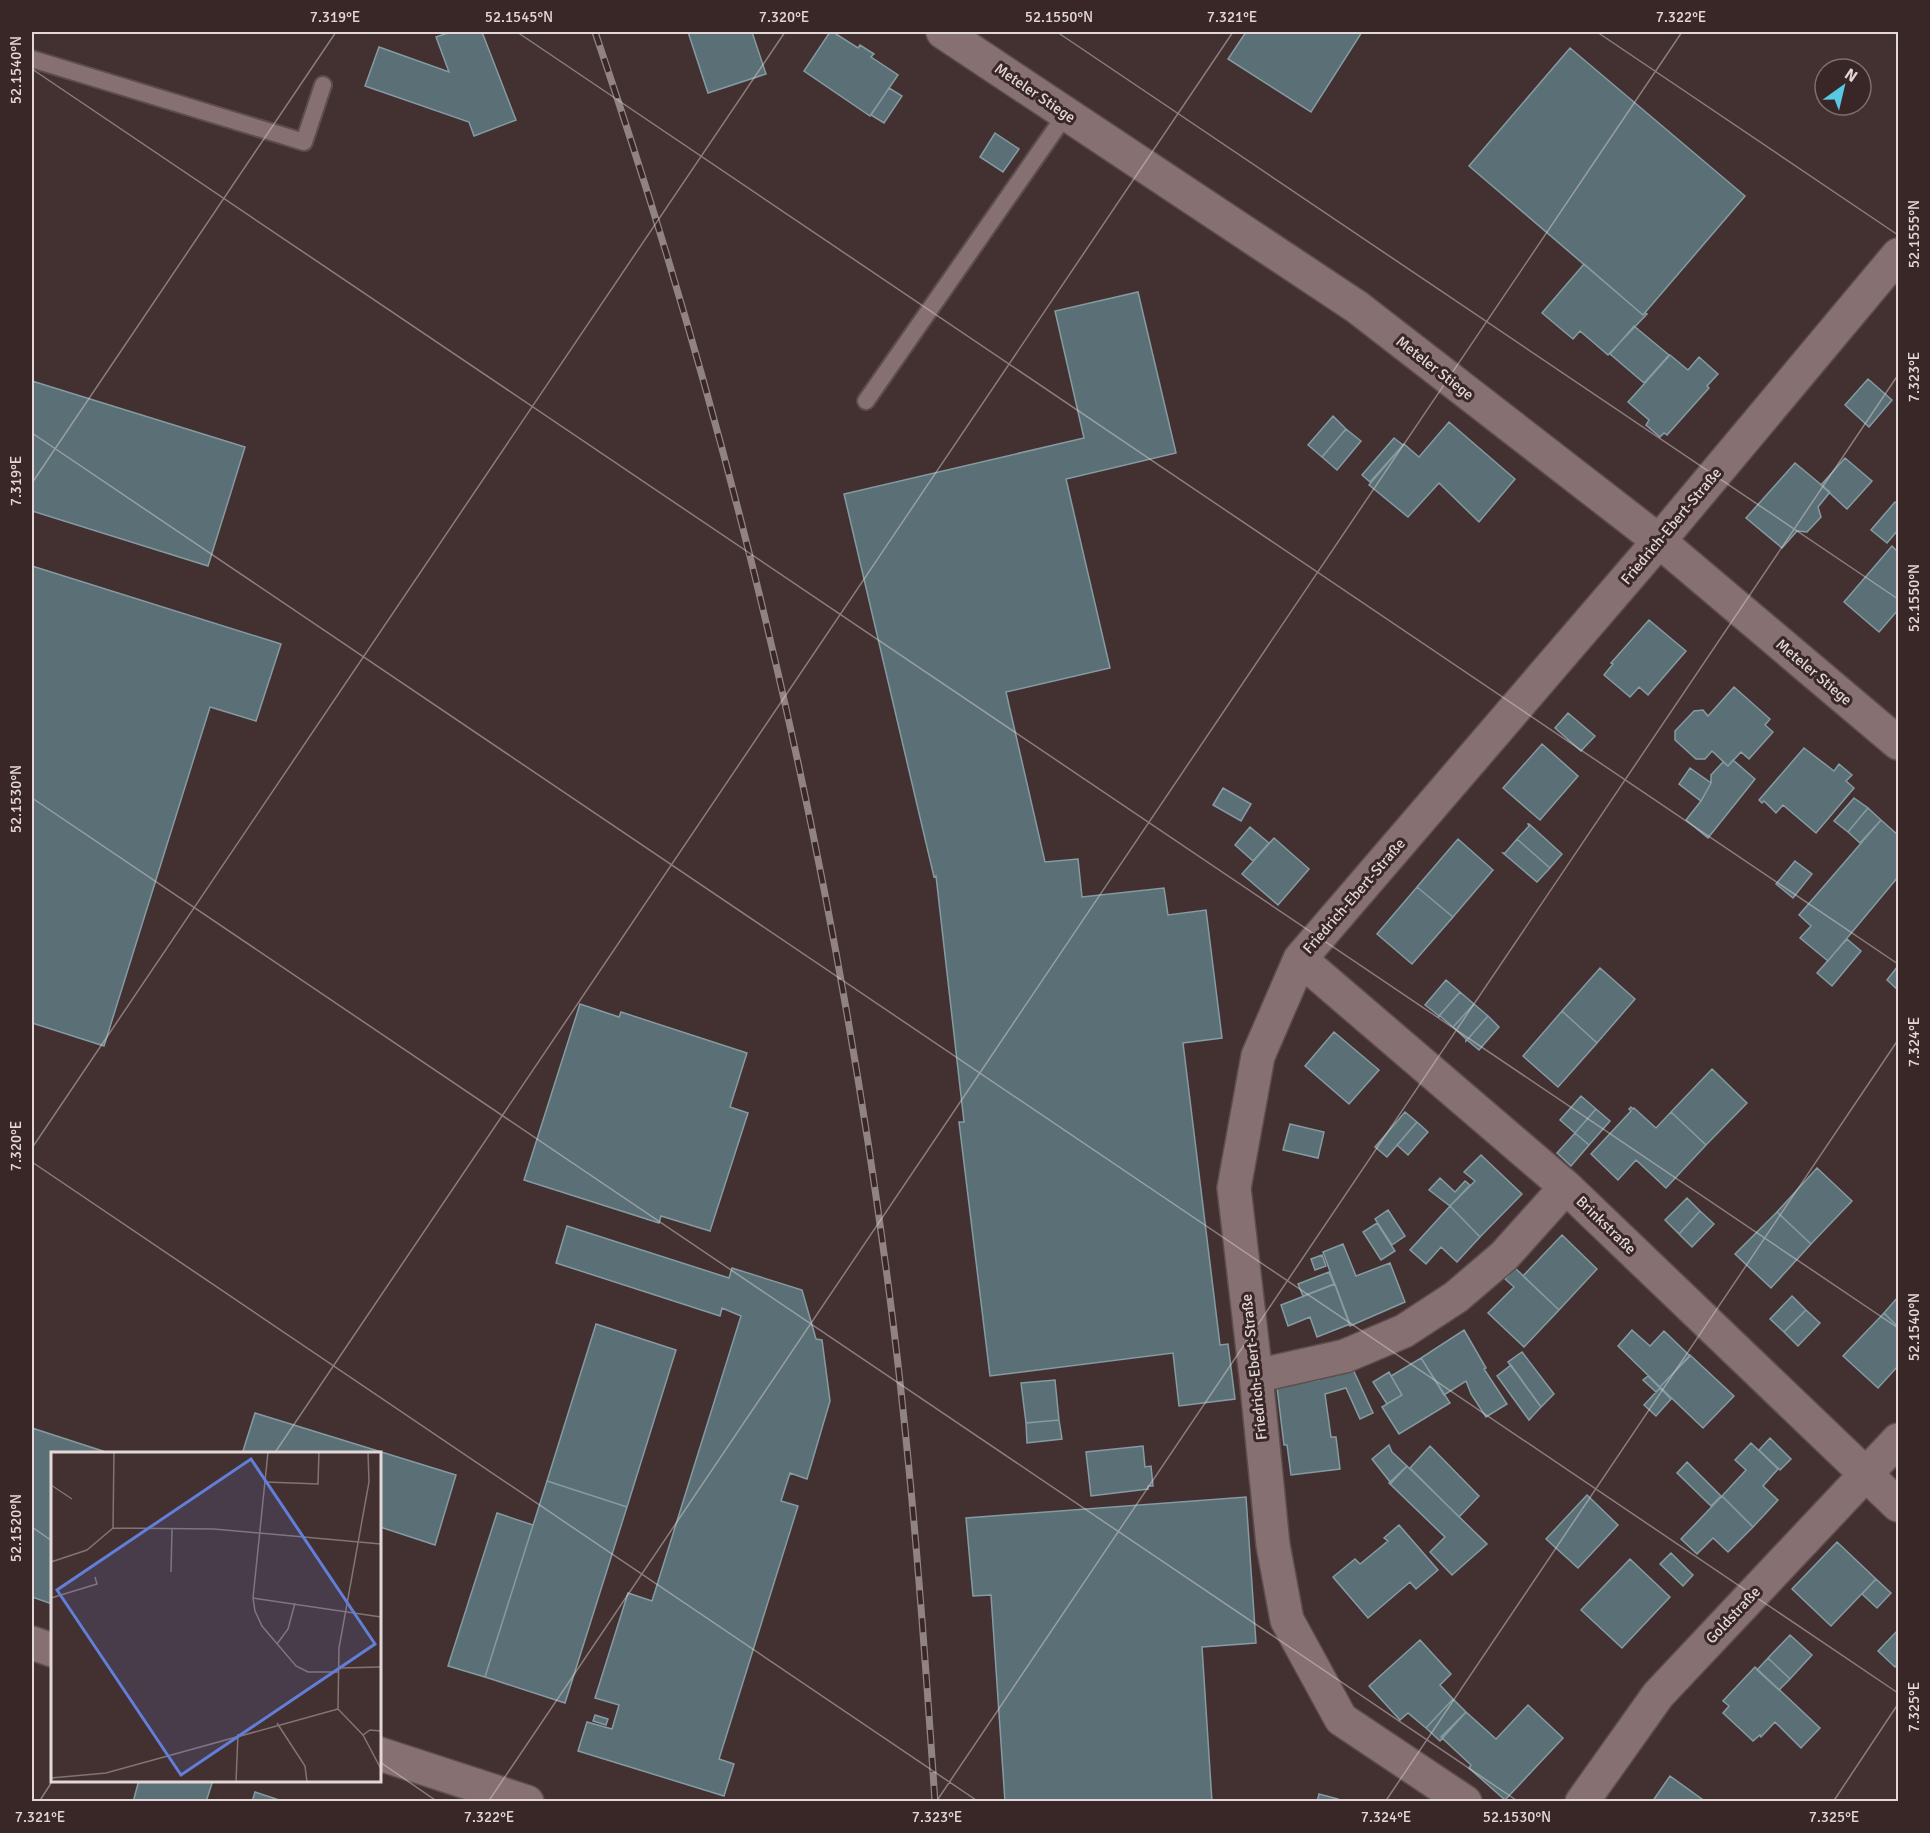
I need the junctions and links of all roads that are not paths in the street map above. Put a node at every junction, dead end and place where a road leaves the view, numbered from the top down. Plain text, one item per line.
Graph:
1 (943, 32) edge
2 (32, 59) edge
3 (323, 85) dead end
4 (1066, 114) junction
5 (1899, 255) edge
6 (866, 401) dead end
7 (1659, 541) junction
8 (1899, 743) edge
9 (1300, 959) junction
10 (1566, 1187) junction
11 (1256, 1376) junction
12 (1899, 1440) edge
13 (1865, 1475) junction
14 (1899, 1505) edge
15 (32, 1643) edge
16 (51, 1650) edge
17 (381, 1754) edge
18 (527, 1802) edge
19 (1465, 1802) edge
20 (1582, 1802) edge

1 - 4 street, Meteler Stiege
2 - 3 lane
4 - 6 lane
4 - 7 street, Meteler Stiege
5 - 7 street, Friedrich-Ebert-Straße
7 - 8 street, Meteler Stiege
7 - 9 street, Friedrich-Ebert-Straße
9 - 10 street, Brinkstraße
9 - 11 street, Friedrich-Ebert-Straße
10 - 11 street
10 - 13 street, Brinkstraße
11 - 19 street, Friedrich-Ebert-Straße
12 - 13 street, Goldstraße
13 - 14 street, Brinkstraße
13 - 20 street, Goldstraße
15 - 16 street
17 - 18 street

